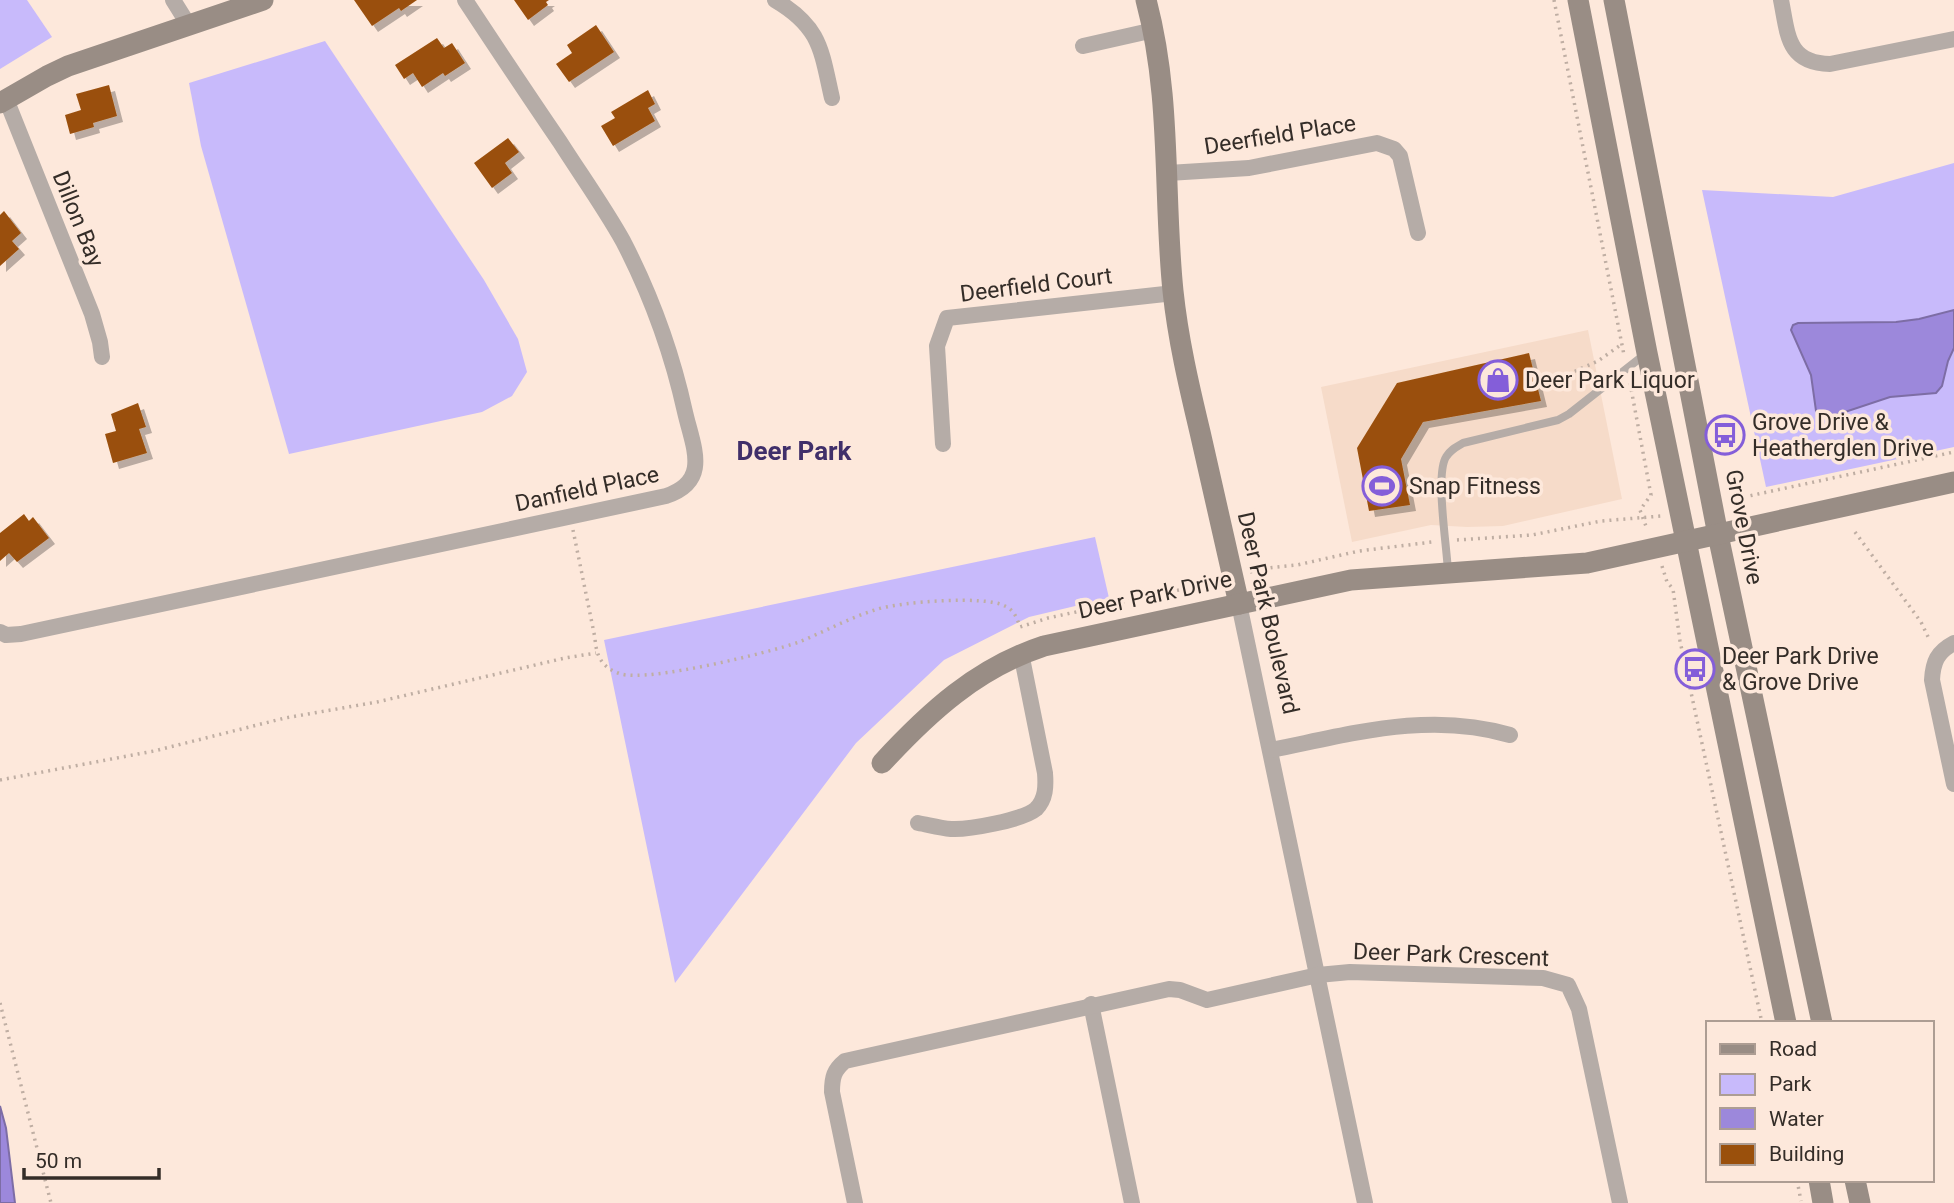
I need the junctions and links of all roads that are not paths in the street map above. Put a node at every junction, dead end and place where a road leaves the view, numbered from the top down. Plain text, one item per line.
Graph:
1 (173, 0) edge
2 (263, 0) edge
3 (465, 0) edge
4 (775, 0) edge
5 (1146, 0) edge
6 (1578, 0) edge
7 (1614, 0) edge
8 (1781, 0) edge
9 (188, 24) junction
10 (1154, 30) junction
11 (1954, 38) edge
12 (1083, 46) dead end
13 (832, 98) dead end
14 (3, 101) edge
15 (1168, 173) junction
16 (1418, 233) dead end
17 (1174, 293) junction
18 (1647, 353) junction
19 (102, 357) dead end
20 (943, 444) dead end
21 (1954, 482) edge
22 (1718, 535) junction
23 (1686, 542) junction
24 (1448, 572) junction
25 (1239, 604) junction
26 (0, 632) edge
27 (1954, 643) edge
28 (1021, 653) junction
29 (1510, 735) dead end
30 (1271, 750) junction
31 (883, 763) dead end
32 (1954, 784) edge
33 (918, 823) dead end
34 (1318, 975) junction
35 (1091, 1004) junction
36 (1786, 1021) edge
37 (1822, 1021) edge
38 (1819, 1182) edge
39 (1855, 1182) edge
40 (855, 1203) edge
41 (1132, 1203) edge
42 (1365, 1203) edge
43 (1620, 1203) edge
44 (1824, 1203) edge
45 (1860, 1203) edge

1 - 9 street
2 - 9 main road
3 - 26 street, Danfield Place
4 - 13 street
5 - 10 main road, Deer Park Boulevard
6 - 18 main road
7 - 22 main road, Grove Drive
8 - 11 street
9 - 14 main road
10 - 12 street
10 - 15 main road, Deer Park Boulevard
14 - 19 street, Dillon Bay
15 - 16 street, Deerfield Place
15 - 17 main road, Deer Park Boulevard
17 - 20 street, Deerfield Court
17 - 25 main road, Deer Park Boulevard
18 - 23 main road
18 - 24 lane
21 - 22 main road, Deer Park Drive
22 - 23 main road, Deer Park Drive
22 - 37 main road, Grove Drive
23 - 24 main road, Deer Park Drive
23 - 36 main road
24 - 25 main road, Deer Park Drive
25 - 28 main road, Deer Park Drive
25 - 30 street, Deer Park Boulevard
27 - 32 street
28 - 31 main road, Deer Park Drive
28 - 33 street
29 - 30 street
30 - 34 street, Deer Park Boulevard
34 - 35 street
34 - 42 street, Deer Park Boulevard
34 - 43 street, Deer Park Crescent
35 - 40 street
35 - 41 street
38 - 44 main road
39 - 45 main road

